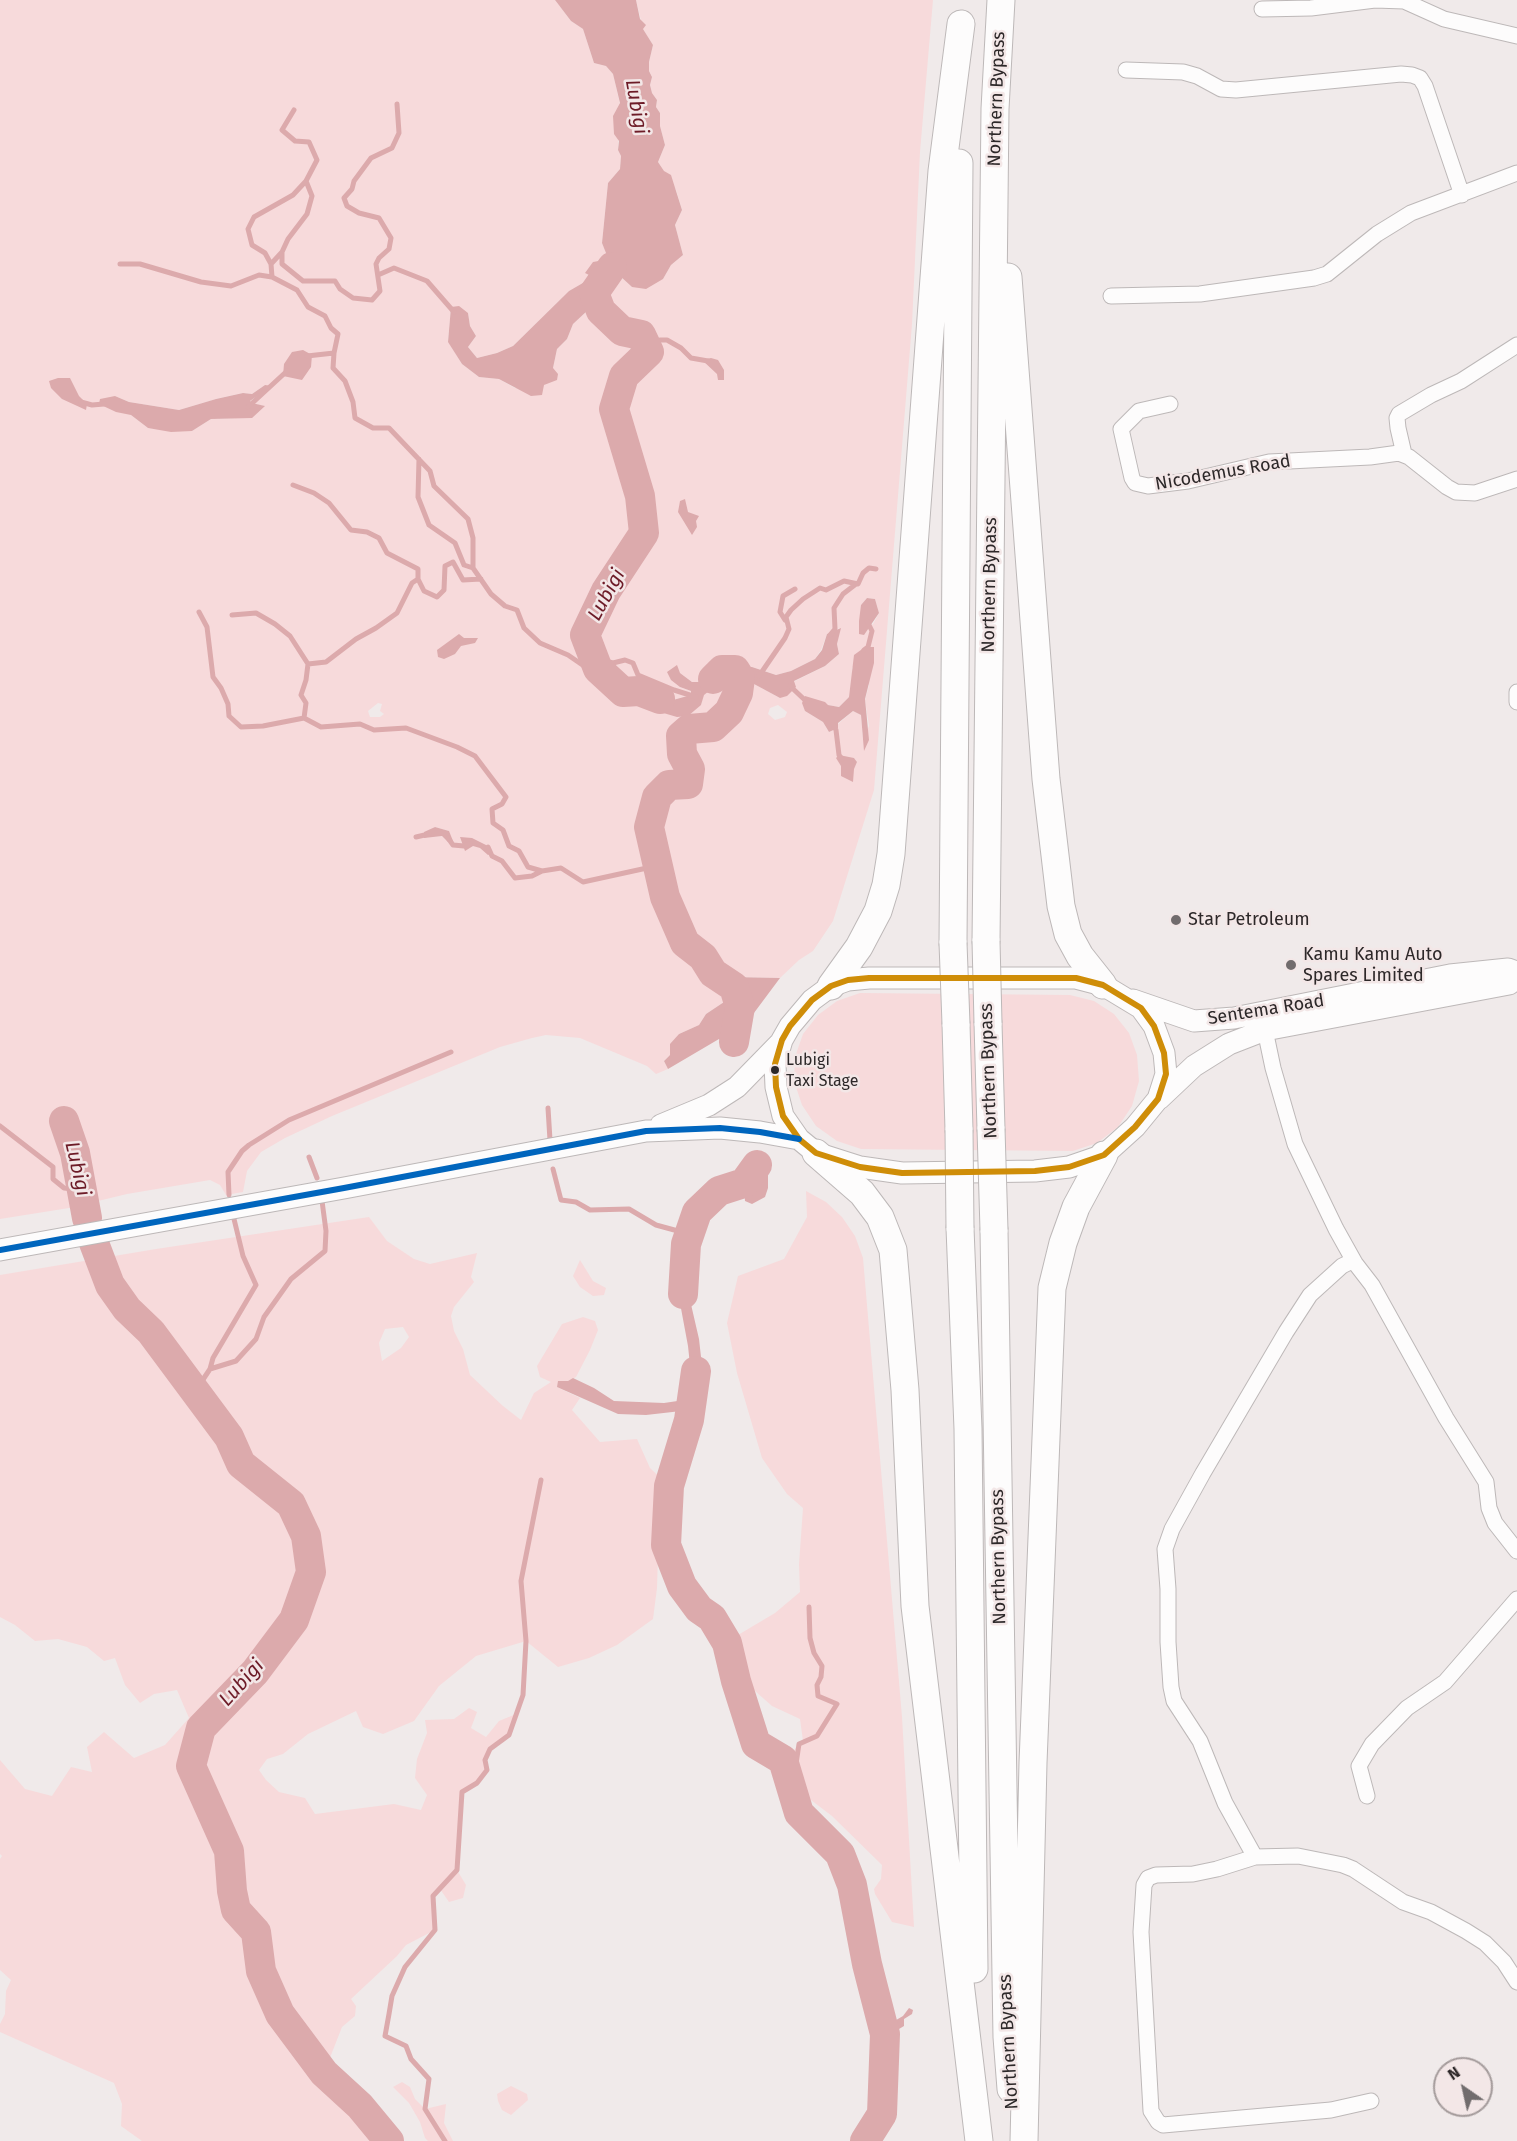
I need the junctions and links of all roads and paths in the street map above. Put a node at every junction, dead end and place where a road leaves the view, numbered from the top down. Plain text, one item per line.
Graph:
1 (1001, 0) edge
2 (1262, 9) dead end
3 (962, 12) edge
4 (1517, 36) edge
5 (1126, 70) dead end
6 (994, 109) junction
7 (1517, 173) edge
8 (1462, 195) junction
9 (1111, 296) dead end
10 (1517, 345) edge
11 (1170, 404) dead end
12 (1404, 454) junction
13 (1517, 479) edge
14 (1517, 692) edge
15 (1517, 702) edge
16 (1517, 972) edge
17 (1517, 978) edge
18 (831, 986) junction
19 (1113, 991) junction
20 (1265, 1030) junction
21 (782, 1040) junction
22 (1158, 1099) junction
23 (646, 1131) junction
24 (808, 1146) junction
25 (1104, 1155) junction
26 (0, 1250) edge
27 (1355, 1263) junction
28 (1517, 1551) edge
29 (1517, 1599) edge
30 (1367, 1796) dead end
31 (1255, 1857) junction
32 (1517, 1982) edge
33 (1371, 2101) dead end
34 (981, 2141) edge
35 (1015, 2141) edge
36 (1024, 2141) edge

1 - 6 highway, Northern Bypass
2 - 4 street
3 - 18 highway
3 - 34 highway, Northern Bypass, bridge
5 - 8 street
6 - 19 highway
6 - 35 highway, Northern Bypass, bridge
7 - 8 street
8 - 9 street
10 - 12 street
11 - 12 street, Nicodemus Road
12 - 13 street
14 - 15 street
16 - 19 main road, Sentema Road
17 - 20 main road, Sentema Road
18 - 19 main road, Sentema Road
18 - 21 main road
19 - 22 main road
20 - 22 main road, Sentema Road
20 - 27 street
21 - 23 main road
21 - 24 main road
22 - 25 main road, Sentema Road
23 - 24 main road
23 - 26 main road
24 - 25 main road
24 - 34 highway
25 - 36 highway
27 - 28 street
27 - 31 street
29 - 30 street
31 - 32 street
31 - 33 street

